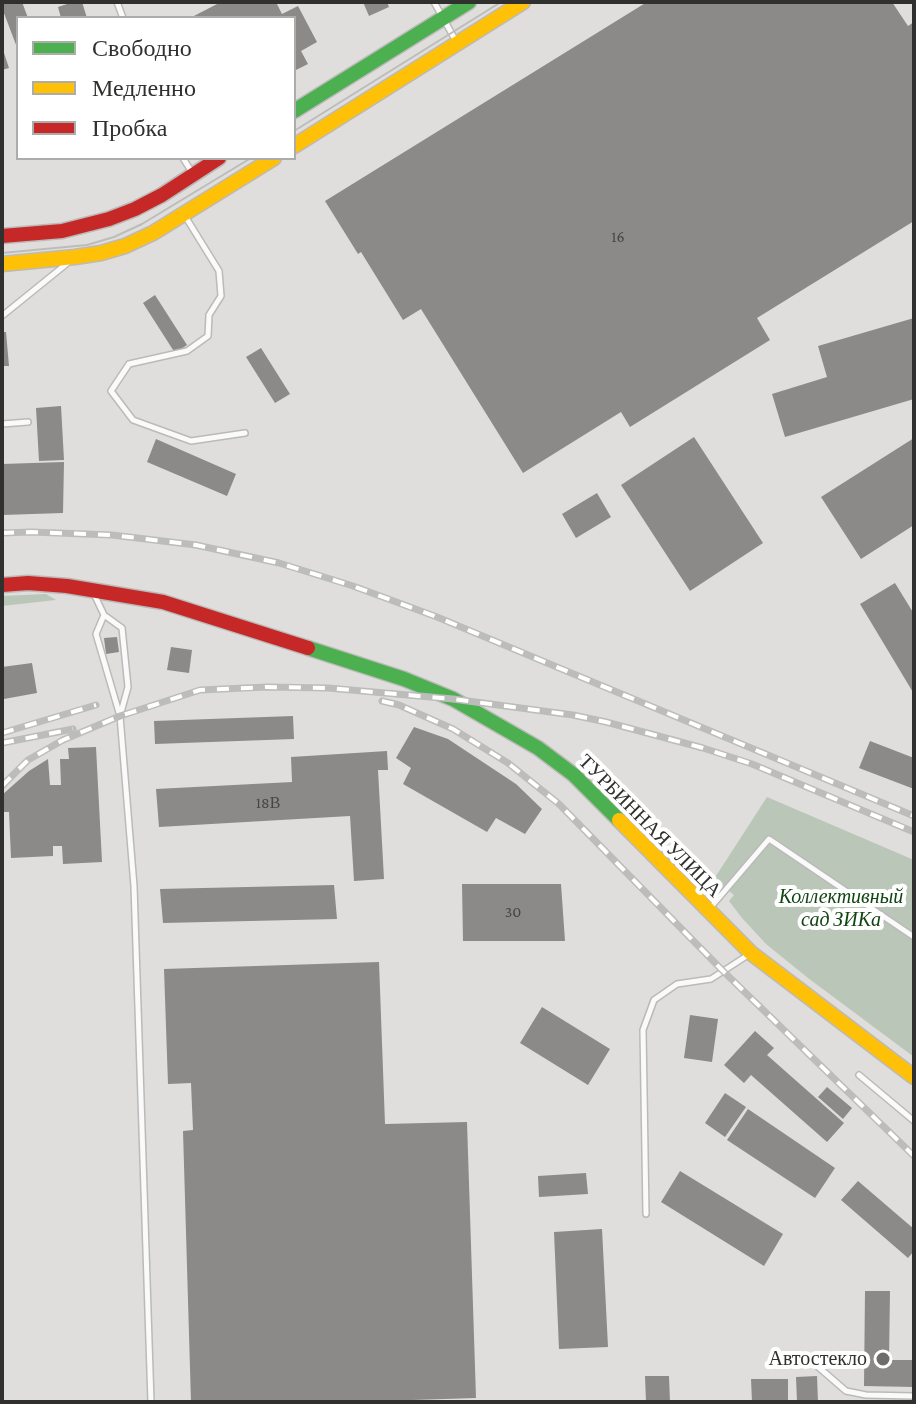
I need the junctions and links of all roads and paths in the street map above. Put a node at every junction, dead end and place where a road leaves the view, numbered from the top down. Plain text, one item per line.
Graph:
1 (434, 2) edge
2 (469, 2) edge
3 (523, 2) edge
4 (443, 18) junction
5 (457, 44) junction
6 (296, 110) edge
7 (296, 145) edge
8 (184, 160) edge
9 (216, 160) edge
10 (271, 160) edge
11 (193, 174) junction
12 (184, 215) junction
13 (2, 236) edge
14 (75, 257) junction
15 (2, 264) edge
16 (2, 316) edge
17 (28, 422) dead end
18 (2, 424) edge
19 (245, 433) dead end
20 (2, 585) edge
21 (92, 589) junction
22 (104, 615) junction
23 (120, 716) junction
24 (707, 911) junction
25 (914, 937) edge
26 (751, 953) junction
27 (859, 1075) dead end
28 (914, 1077) edge
29 (914, 1121) edge
30 (646, 1214) dead end
31 (816, 1365) dead end
32 (914, 1396) edge
33 (151, 1402) edge

1 - 4 lane
2 - 4 main road
3 - 5 main road
4 - 5 lane
4 - 6 main road
5 - 7 main road
8 - 11 lane
9 - 11 main road
10 - 12 main road
11 - 13 main road
12 - 14 main road
12 - 19 lane
14 - 15 main road
14 - 16 lane
17 - 18 lane
20 - 21 main road, ТУРБИННАЯ УЛИЦА
21 - 22 lane
21 - 24 main road, ТУРБИННАЯ УЛИЦА
22 - 23 lane
22 - 23 lane
23 - 33 lane
24 - 25 lane
24 - 26 main road, ТУРБИННАЯ УЛИЦА
26 - 28 main road, ТУРБИННАЯ УЛИЦА
26 - 30 lane
27 - 29 lane
31 - 32 lane

